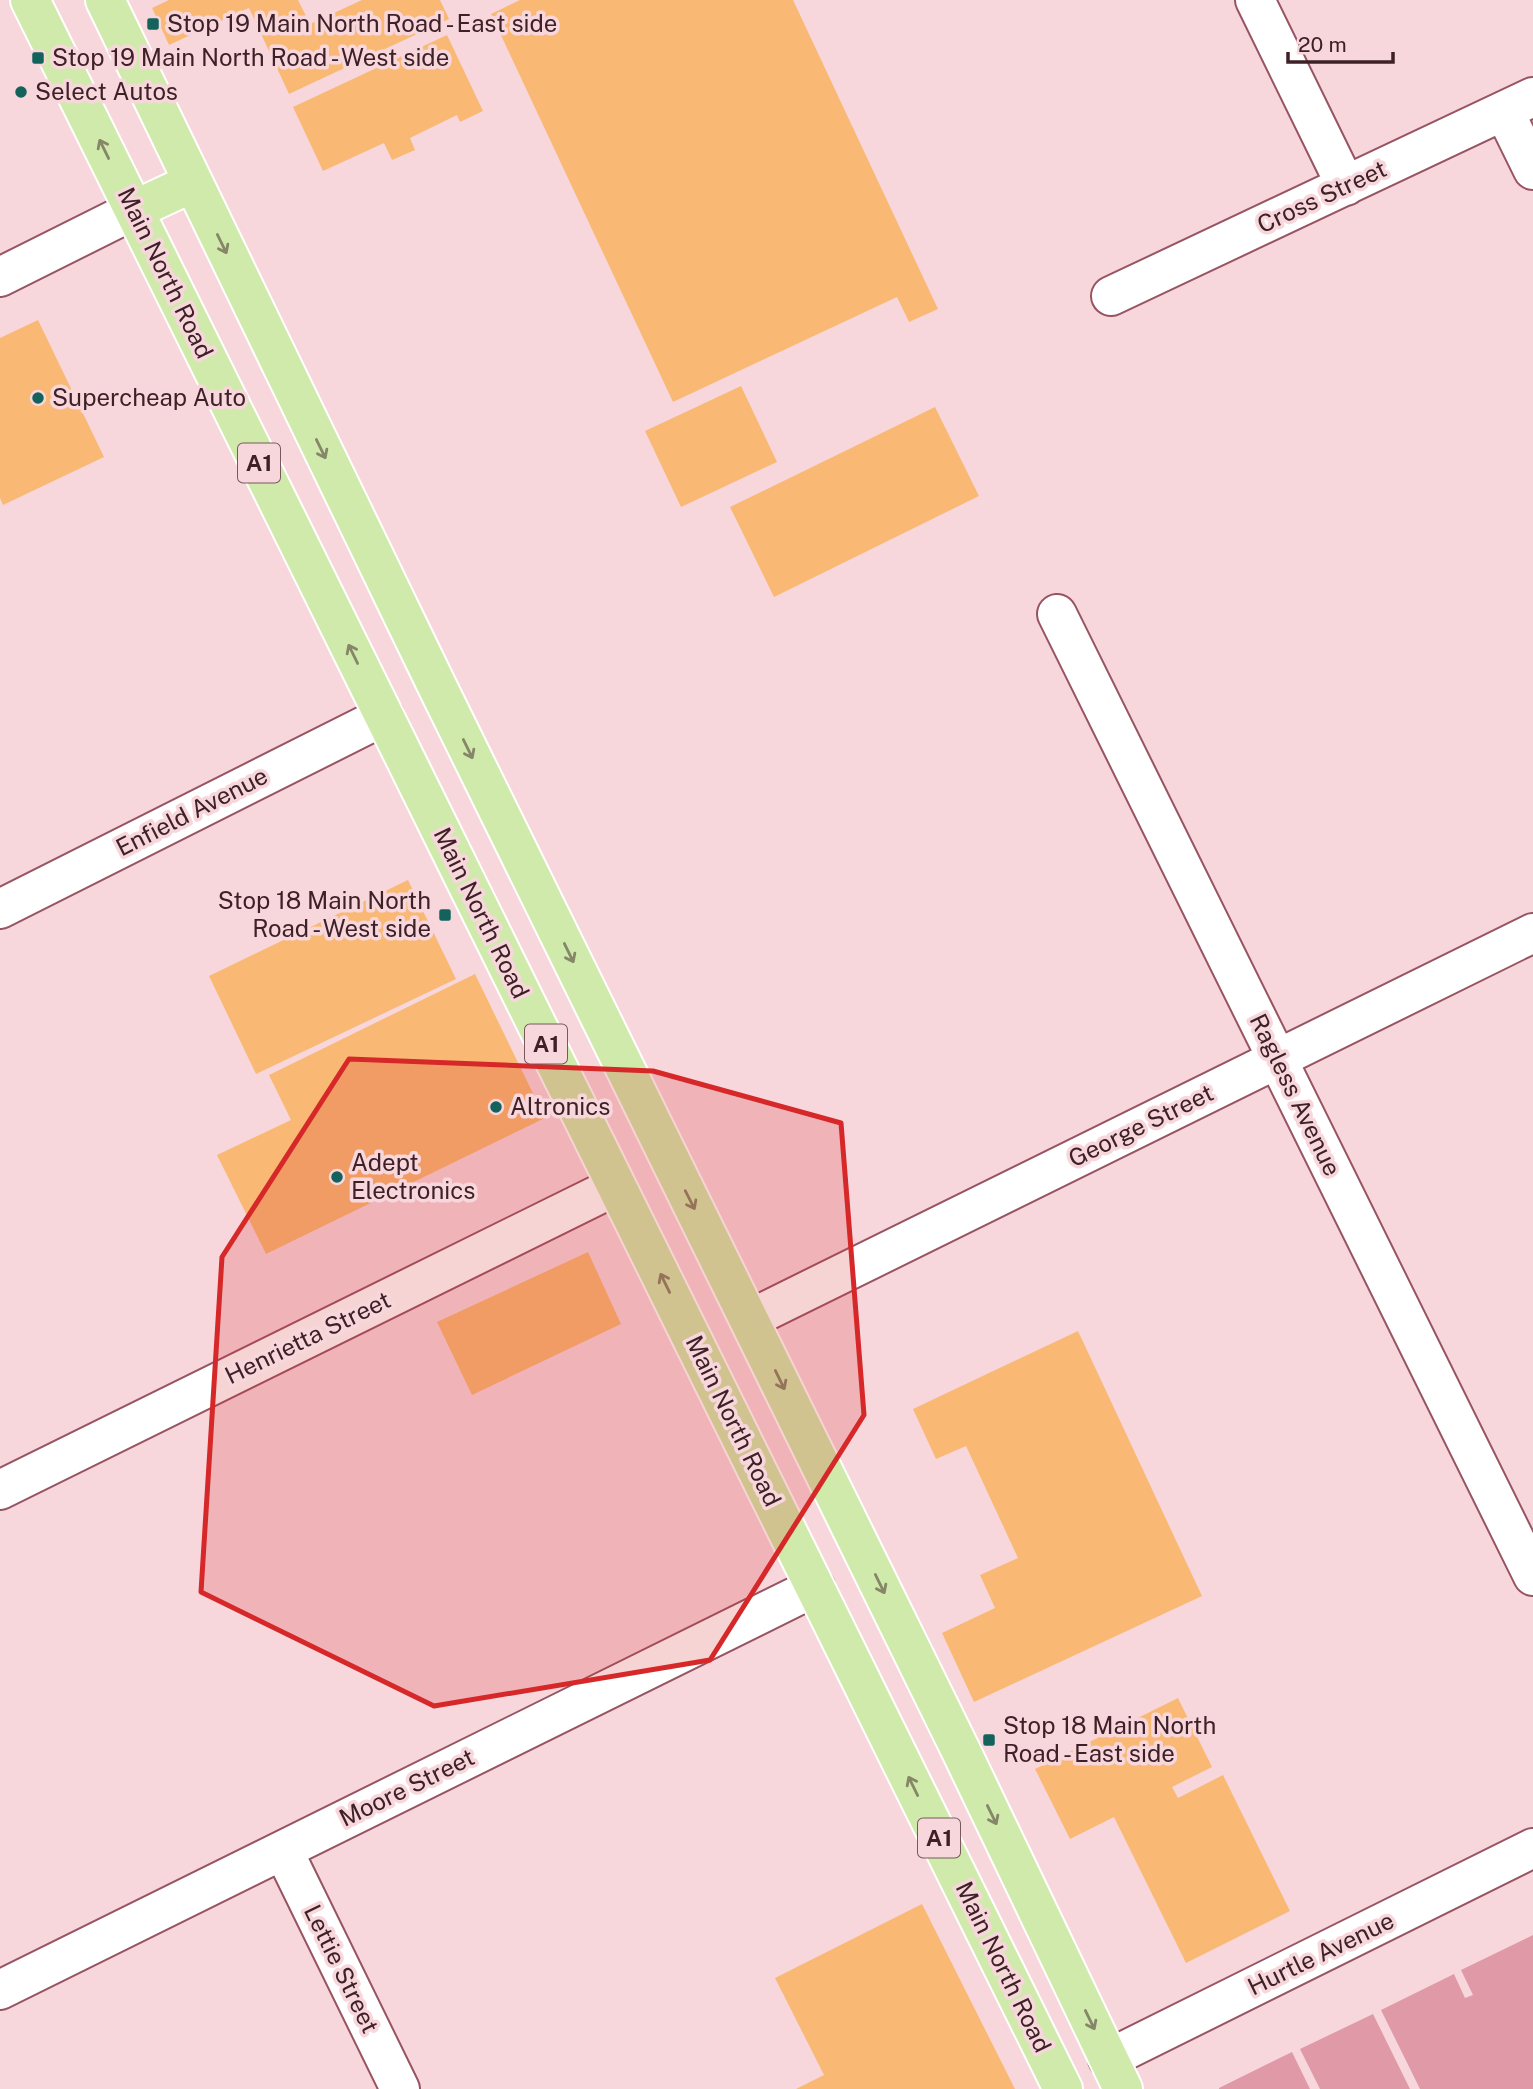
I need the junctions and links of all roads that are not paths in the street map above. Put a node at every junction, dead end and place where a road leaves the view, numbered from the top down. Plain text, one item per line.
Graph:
1 (30, 0) edge
2 (105, 0) edge
3 (1255, 0) edge
4 (1519, 104) edge
5 (1533, 170) edge
6 (192, 183) junction
7 (1346, 186) junction
8 (134, 210) junction
9 (0, 277) edge
10 (1111, 296) dead end
11 (1056, 614) dead end
12 (438, 688) junction
13 (384, 716) junction
14 (0, 909) edge
15 (1533, 933) edge
16 (1277, 1059) junction
17 (616, 1186) junction
18 (750, 1319) junction
19 (695, 1345) junction
20 (0, 1490) edge
21 (1533, 1576) edge
22 (815, 1587) junction
23 (1533, 1848) edge
24 (283, 1850) junction
25 (0, 1990) edge
26 (1116, 2074) edge
27 (400, 2089) edge
28 (1063, 2089) edge

8 -> 1 highway, Main North Road / A1
2 - 6 highway, A1
3 - 7 street
4 - 5 street
4 - 7 street, Cross Street
6 - 8 highway
6 -> 12 highway, A1
7 - 10 street, Cross Street
8 - 9 street
13 -> 8 highway, Main North Road / A1
11 - 16 street, Ragless Avenue
12 - 13 highway
12 -> 18 highway, A1
13 - 14 street, Enfield Avenue
13 - 17 highway, Main North Road / A1
15 - 16 street, George Street
16 - 18 street, George Street
16 - 21 street, Ragless Avenue
19 -> 17 highway, Main North Road / A1
17 - 20 street, Henrietta Street
18 - 19 highway
18 -> 26 highway, A1
19 - 22 highway, Main North Road / A1
22 - 24 street, Moore Street
28 -> 22 highway, Main North Road / A1
23 - 26 street, Hurtle Avenue
24 - 25 street, Moore Street
24 - 27 street, Lettie Street

